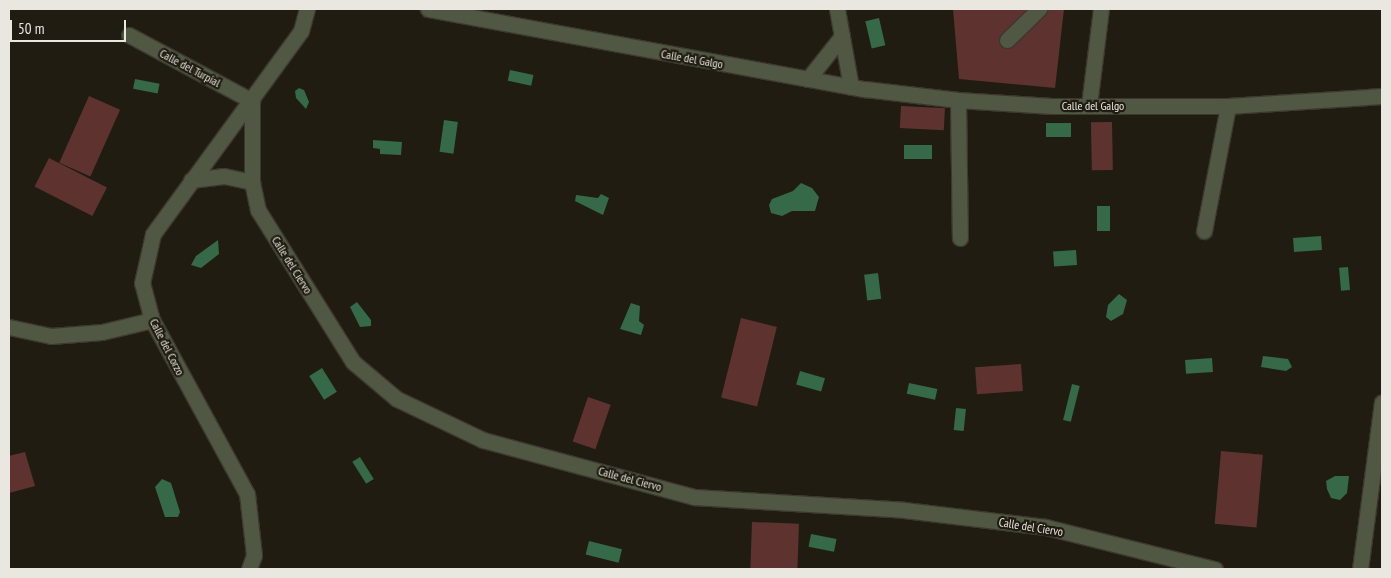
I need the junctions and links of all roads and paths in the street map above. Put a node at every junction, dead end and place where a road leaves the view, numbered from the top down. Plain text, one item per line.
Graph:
1 (307, 9) edge
2 (428, 9) edge
3 (837, 9) edge
4 (1039, 9) edge
5 (1101, 9) edge
6 (128, 35) dead end
7 (842, 36) junction
8 (1007, 40) dead end
9 (808, 79) junction
10 (851, 87) junction
11 (1382, 96) edge
12 (958, 100) junction
13 (252, 101) junction
14 (1089, 105) junction
15 (1228, 106) junction
16 (191, 180) junction
17 (252, 182) junction
18 (1204, 232) dead end
19 (960, 238) dead end
20 (152, 320) junction
21 (9, 327) edge
22 (1382, 402) edge
23 (248, 569) edge
24 (1215, 569) edge
25 (1360, 569) edge

1 - 13 street, Calle del Corzo
2 - 9 street, Calle del Galgo
3 - 7 street
4 - 8 street
5 - 14 street
6 - 13 street, Calle del Turpial
7 - 9 street
7 - 10 street
9 - 10 street, Calle del Galgo
10 - 12 street, Calle del Galgo
11 - 15 street, Calle del Galgo
12 - 14 street, Calle del Galgo
12 - 19 street
13 - 16 street, Calle del Corzo
13 - 17 street, Calle del Ciervo
14 - 15 street, Calle del Galgo
15 - 18 street
16 - 17 street
16 - 20 street, Calle del Corzo
17 - 24 street, Calle del Ciervo
20 - 21 street
20 - 23 street, Calle del Corzo
22 - 25 street

